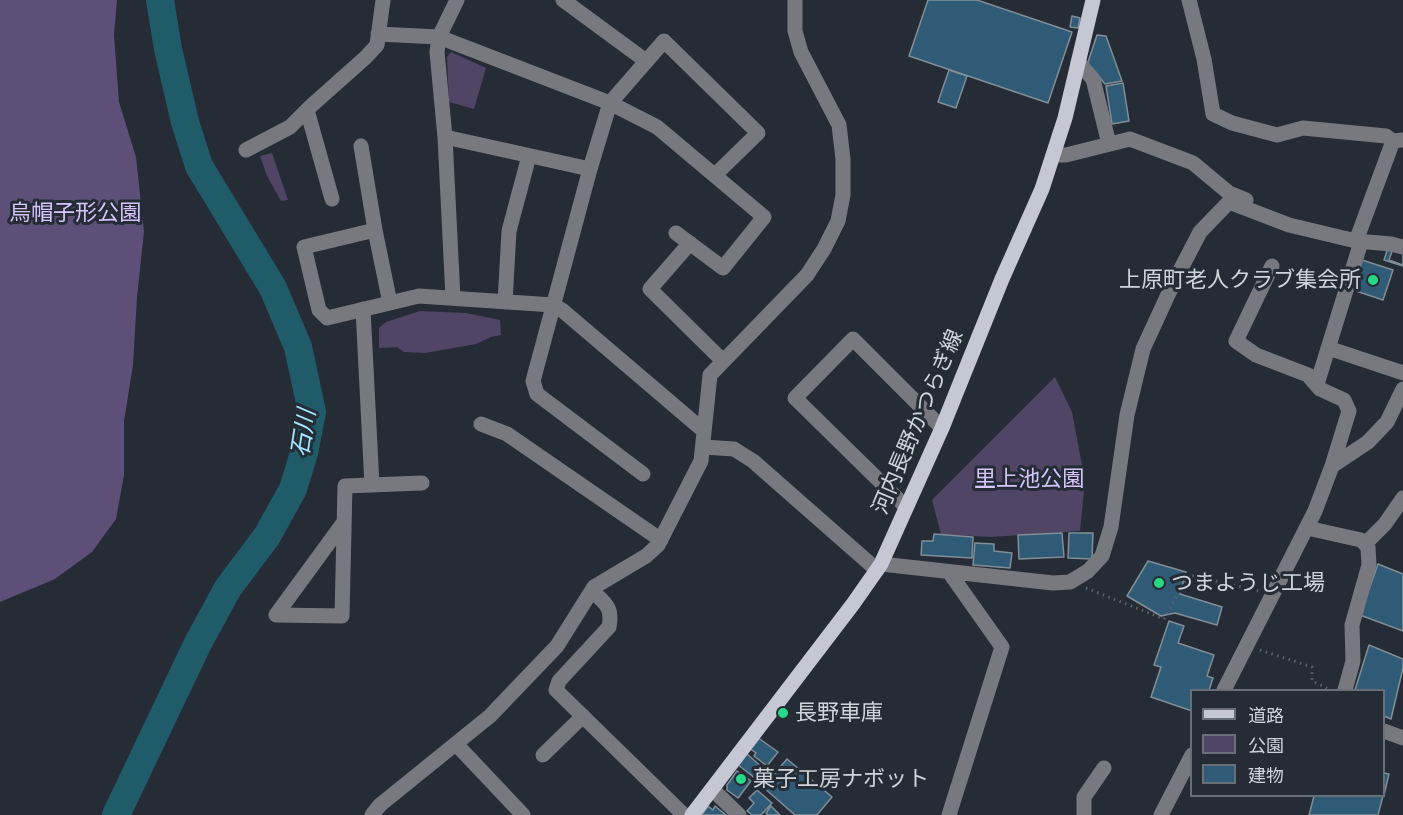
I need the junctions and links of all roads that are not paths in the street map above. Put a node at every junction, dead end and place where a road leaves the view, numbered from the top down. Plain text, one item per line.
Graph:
1 (383, 0) edge
2 (457, 0) edge
3 (563, 0) edge
4 (795, 0) edge
5 (1093, 0) edge
6 (1189, 0) edge
7 (378, 34) junction
8 (439, 37) junction
9 (646, 62) junction
10 (1078, 62) junction
11 (610, 103) junction
12 (307, 110) junction
13 (444, 138) junction
14 (1398, 141) edge
15 (1109, 144) junction
16 (361, 146) dead end
17 (246, 150) dead end
18 (1053, 155) junction
19 (530, 156) junction
20 (590, 169) junction
21 (715, 175) junction
22 (332, 199) dead end
23 (1289, 225) junction
24 (375, 230) junction
25 (676, 233) dead end
26 (1359, 241) junction
27 (690, 243) junction
28 (1403, 247) edge
29 (1272, 266) dead end
30 (453, 298) junction
31 (505, 302) junction
32 (390, 303) junction
33 (553, 305) junction
34 (363, 309) junction
35 (1328, 348) junction
36 (723, 361) junction
37 (1403, 373) edge
38 (1317, 384) junction
39 (1403, 389) edge
40 (481, 424) dead end
41 (942, 428) junction
42 (704, 431) junction
43 (703, 447) junction
44 (1332, 466) junction
45 (643, 474) dead end
46 (422, 483) dead end
47 (372, 485) junction
48 (1403, 498) edge
49 (906, 507) junction
50 (344, 522) junction
51 (1307, 528) junction
52 (661, 540) junction
53 (1365, 544) junction
54 (879, 567) junction
55 (949, 572) junction
56 (592, 591) junction
57 (1225, 689) edge
58 (1345, 689) edge
59 (583, 716) junction
60 (1385, 731) edge
61 (1403, 738) edge
62 (456, 744) junction
63 (543, 755) dead end
64 (1190, 757) edge
65 (1104, 768) dead end
66 (712, 789) junction
67 (372, 815) edge
68 (523, 815) edge
69 (684, 815) edge
70 (692, 815) edge
71 (739, 815) edge
72 (949, 815) edge
73 (1084, 815) edge
74 (1161, 815) edge

1 - 7 street
2 - 8 street
3 - 9 street
4 - 36 street
5 - 10 main road, 河内長野かつらぎ線
6 - 14 street
7 - 8 street
7 - 12 street
8 - 11 street
8 - 13 street
9 - 11 street
9 - 21 street
10 - 15 street
10 - 18 main road, 河内長野かつらぎ線
11 - 20 street
11 - 21 street
12 - 17 street
12 - 22 street
13 - 19 street
13 - 30 street
14 - 26 street
15 - 18 street
15 - 23 street
16 - 24 street
18 - 41 main road, 河内長野かつらぎ線
19 - 20 street
19 - 31 street
20 - 33 street
21 - 27 street
23 - 26 street
23 - 55 street
24 - 32 street
24 - 34 street
25 - 27 street
26 - 28 street
26 - 35 street
27 - 36 street
29 - 38 street
30 - 31 street
30 - 32 street
31 - 33 street
32 - 34 street
33 - 42 street
33 - 45 street
34 - 47 street
35 - 37 street
35 - 38 street
36 - 42 street
38 - 44 street
39 - 44 street
40 - 52 street
41 - 49 main road, 河内長野かつらぎ線
41 - 49 street
42 - 43 street
43 - 52 street
43 - 54 street
44 - 51 street
46 - 47 street
47 - 50 street
48 - 53 street
49 - 54 main road, 河内長野かつらぎ線
50 - 50 street
51 - 53 street
51 - 57 street
52 - 56 street
53 - 58 street
54 - 55 street
54 - 66 main road, 河内長野かつらぎ線
55 - 72 street
56 - 59 street
56 - 62 street
59 - 63 street
59 - 69 street
60 - 61 street
62 - 67 street
62 - 68 street
64 - 74 street
65 - 73 street
66 - 70 main road, 河内長野かつらぎ線
66 - 71 street

